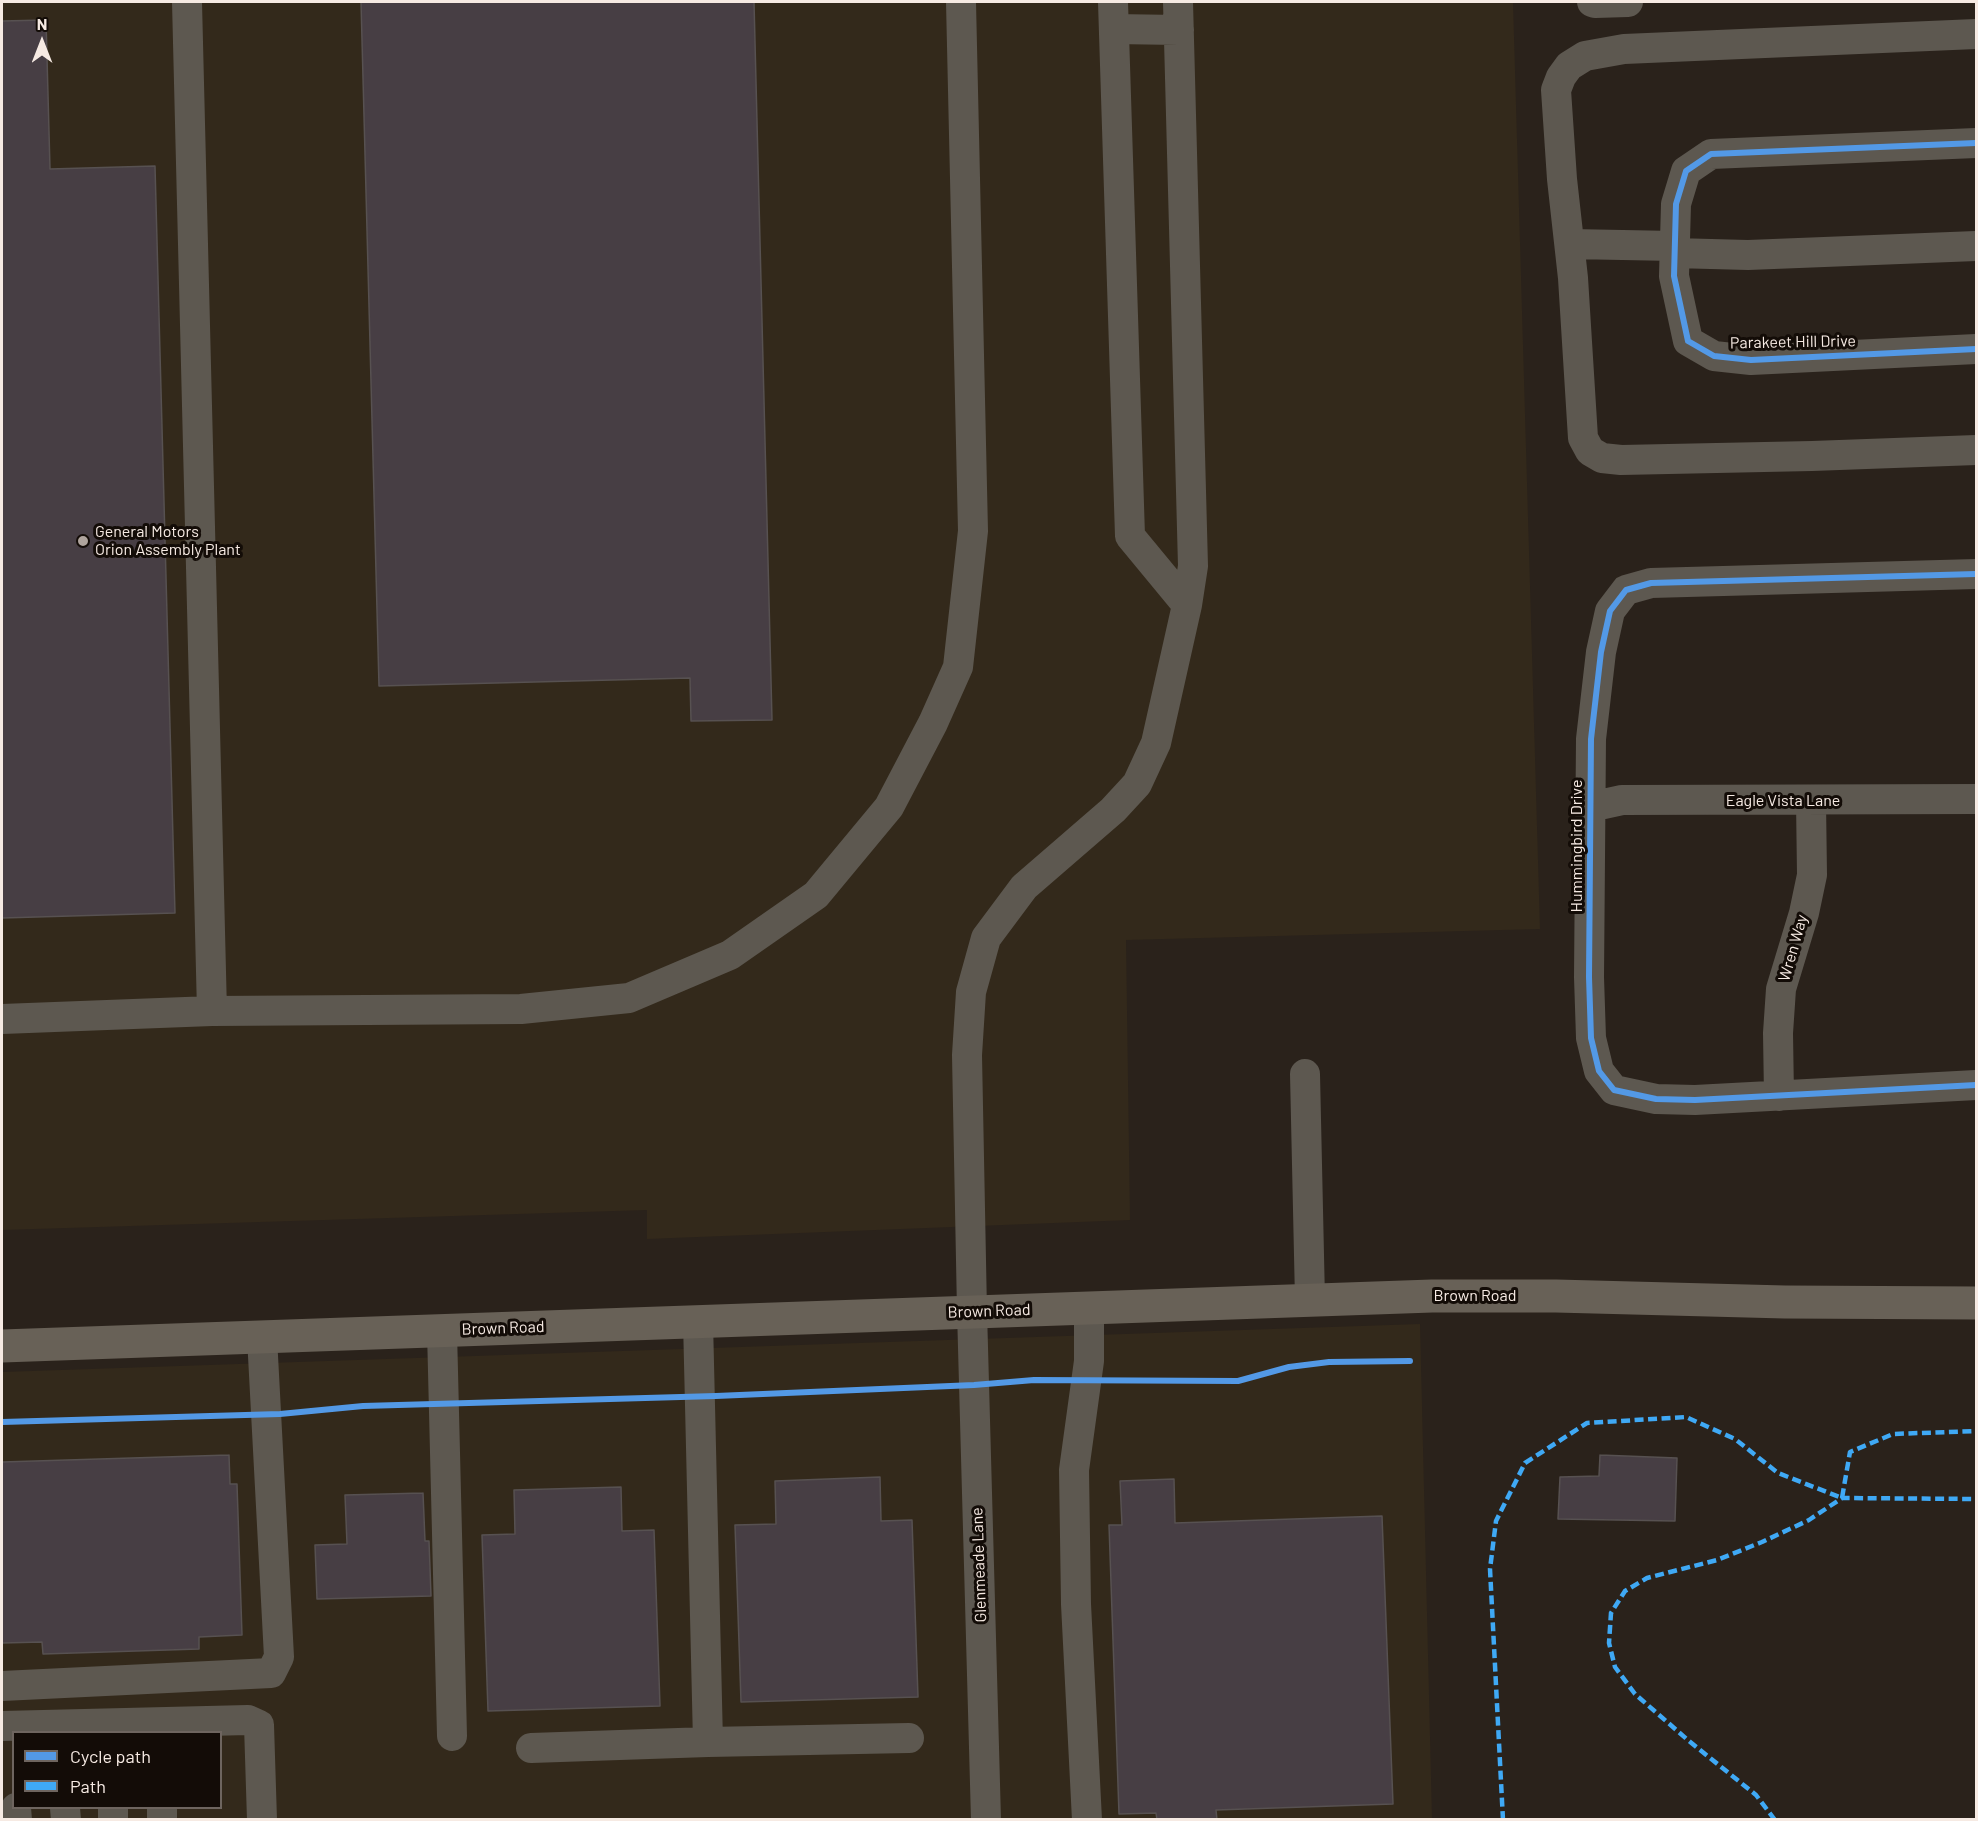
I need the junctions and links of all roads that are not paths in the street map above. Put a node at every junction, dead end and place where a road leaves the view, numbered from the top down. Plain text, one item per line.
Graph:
1 (187, 2) edge
2 (961, 2) edge
3 (1592, 2) edge
4 (1628, 2) edge
5 (1114, 15) edge
6 (1178, 16) edge
7 (1977, 34) edge
8 (1977, 143) edge
9 (1570, 244) junction
10 (1977, 246) edge
11 (1675, 249) junction
12 (1977, 349) edge
13 (1977, 450) edge
14 (1977, 574) edge
15 (1187, 604) junction
16 (1977, 799) edge
17 (1811, 801) junction
18 (1590, 807) junction
19 (212, 1011) junction
20 (2, 1019) edge
21 (1305, 1074) dead end
22 (1977, 1085) edge
23 (1779, 1095) junction
24 (1310, 1300) junction
25 (1977, 1303) edge
26 (1089, 1307) junction
27 (972, 1311) junction
28 (698, 1322) junction
29 (442, 1330) junction
30 (261, 1337) junction
31 (2, 1346) edge
32 (2, 1686) edge
33 (160, 1727) edge
34 (10, 1728) edge
35 (63, 1728) edge
36 (110, 1728) edge
37 (452, 1736) dead end
38 (909, 1738) dead end
39 (708, 1742) junction
40 (531, 1748) dead end
41 (262, 1820) edge
42 (986, 1820) edge
43 (1087, 1820) edge

1 - 19 street
2 - 19 street
3 - 4 street
5 - 6 street
5 - 15 street
6 - 15 street, Glenmeade Lane
7 - 9 street
8 - 11 street, Parakeet Hill Drive
9 - 11 street
9 - 13 street
10 - 11 street
11 - 12 street, Parakeet Hill Drive
14 - 18 street, Hummingbird Drive
15 - 27 street, Glenmeade Lane
16 - 17 street, Eagle Vista Lane
17 - 18 street, Eagle Vista Lane
17 - 23 street, Wren Way
18 - 23 street, Hummingbird Drive
19 - 20 street
21 - 24 street
22 - 23 street, Hummingbird Drive
24 - 25 main road, Brown Road
24 - 26 main road, Brown Road
26 - 27 main road, Brown Road
26 - 43 street
27 - 28 main road, Brown Road
27 - 42 street, Glenmeade Lane
28 - 29 main road, Brown Road
28 - 39 street
29 - 30 main road, Brown Road
29 - 37 street
30 - 31 main road, Brown Road
30 - 32 street
33 - 36 street
33 - 41 street
34 - 35 street
35 - 36 street
38 - 39 street
39 - 40 street

